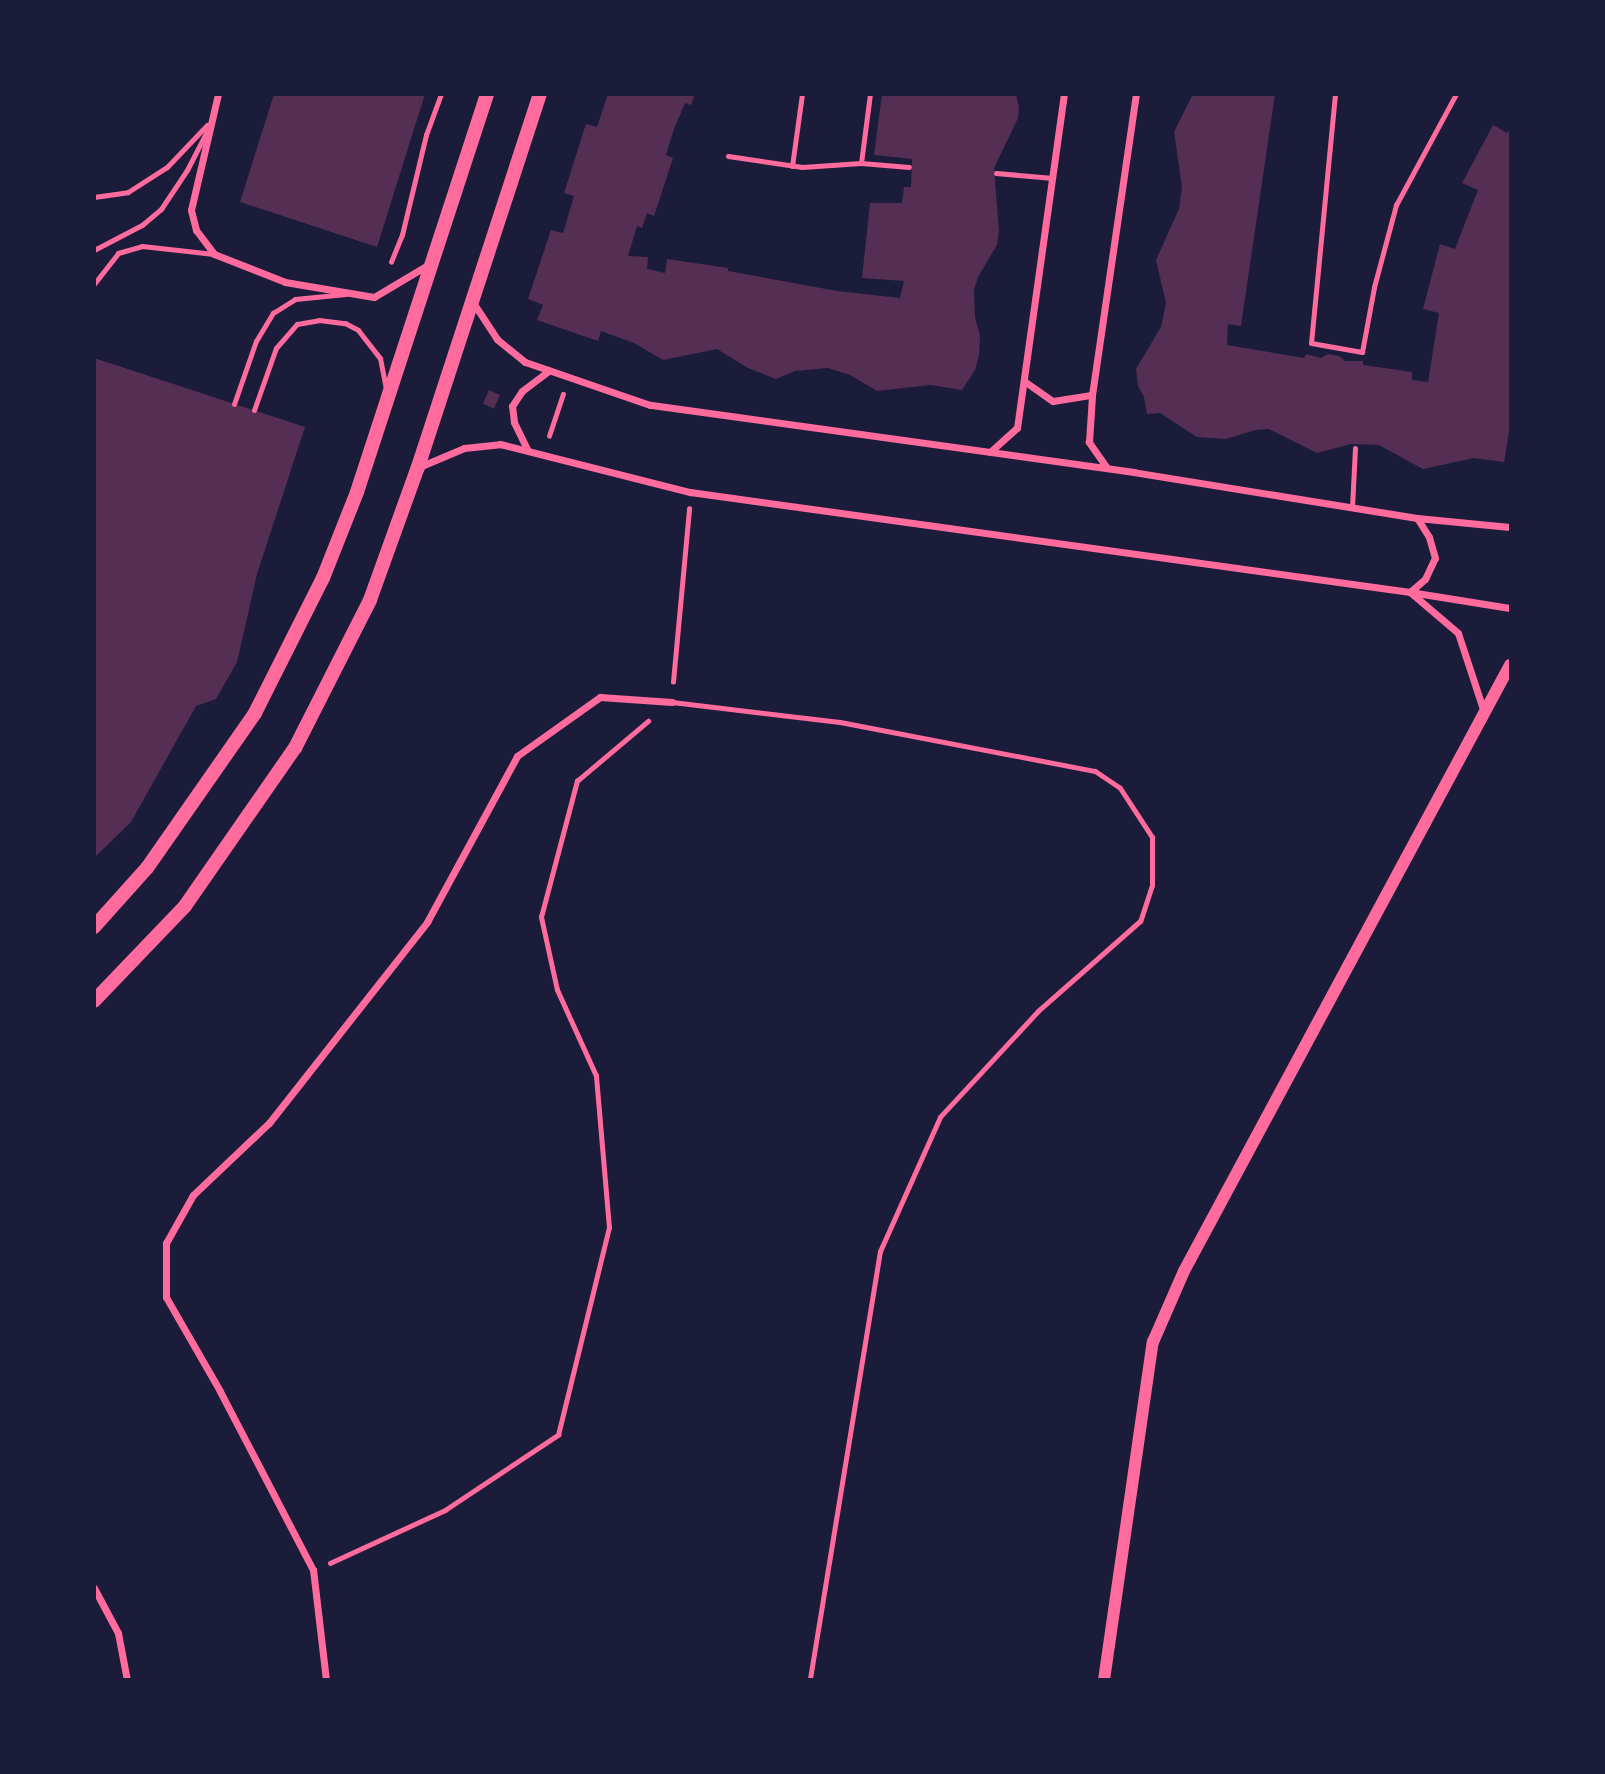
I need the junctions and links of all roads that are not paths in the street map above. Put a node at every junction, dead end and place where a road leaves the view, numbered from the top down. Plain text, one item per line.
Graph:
1 (218, 94) edge
2 (486, 94) edge
3 (540, 94) edge
4 (802, 94) edge
5 (870, 94) edge
6 (1064, 94) edge
7 (1136, 94) edge
8 (1335, 94) edge
9 (1456, 94) edge
10 (211, 121) junction
11 (728, 156) dead end
12 (860, 163) junction
13 (792, 166) junction
14 (909, 167) dead end
15 (996, 173) dead end
16 (1053, 178) junction
17 (94, 197) edge
18 (94, 250) edge
19 (214, 254) junction
20 (431, 263) junction
21 (94, 284) edge
22 (345, 294) junction
23 (472, 301) junction
24 (549, 371) junction
25 (1024, 381) junction
26 (387, 393) junction
27 (1092, 395) junction
28 (234, 404) dead end
29 (254, 410) dead end
30 (1355, 448) dead end
31 (527, 450) junction
32 (990, 452) junction
33 (418, 467) junction
34 (1107, 468) junction
35 (1352, 507) junction
36 (1417, 518) junction
37 (1510, 527) edge
38 (1409, 592) junction
39 (1510, 608) edge
40 (1510, 665) edge
41 (672, 702) joint
42 (1484, 713) junction
43 (94, 927) edge
44 (94, 1001) edge
45 (94, 1588) edge
46 (127, 1679) edge
47 (326, 1679) edge
48 (810, 1679) edge
49 (1104, 1679) edge

1 - 10 street
2 - 20 main road
3 - 23 main road
4 - 13 lane
5 - 12 lane
6 - 16 street
7 - 27 street
8 - 9 lane
10 - 17 lane
10 - 18 lane
10 - 19 street
11 - 13 lane
12 - 13 lane
12 - 14 lane
15 - 16 lane
16 - 25 street
19 - 21 lane
19 - 22 street
20 - 22 street
20 - 26 main road
22 - 28 lane
23 - 24 street
23 - 33 main road
24 - 31 street
24 - 32 street
25 - 27 street
25 - 32 street
26 - 29 lane
26 - 43 main road
27 - 34 street
30 - 35 lane
31 - 33 street
31 - 38 street
32 - 34 street
33 - 44 main road
34 - 35 street
35 - 36 street
36 - 37 street
36 - 38 street
38 - 39 street
38 - 42 street
40 - 42 street
41 - 47 street
41 - 48 lane
42 - 49 street
45 - 46 street

